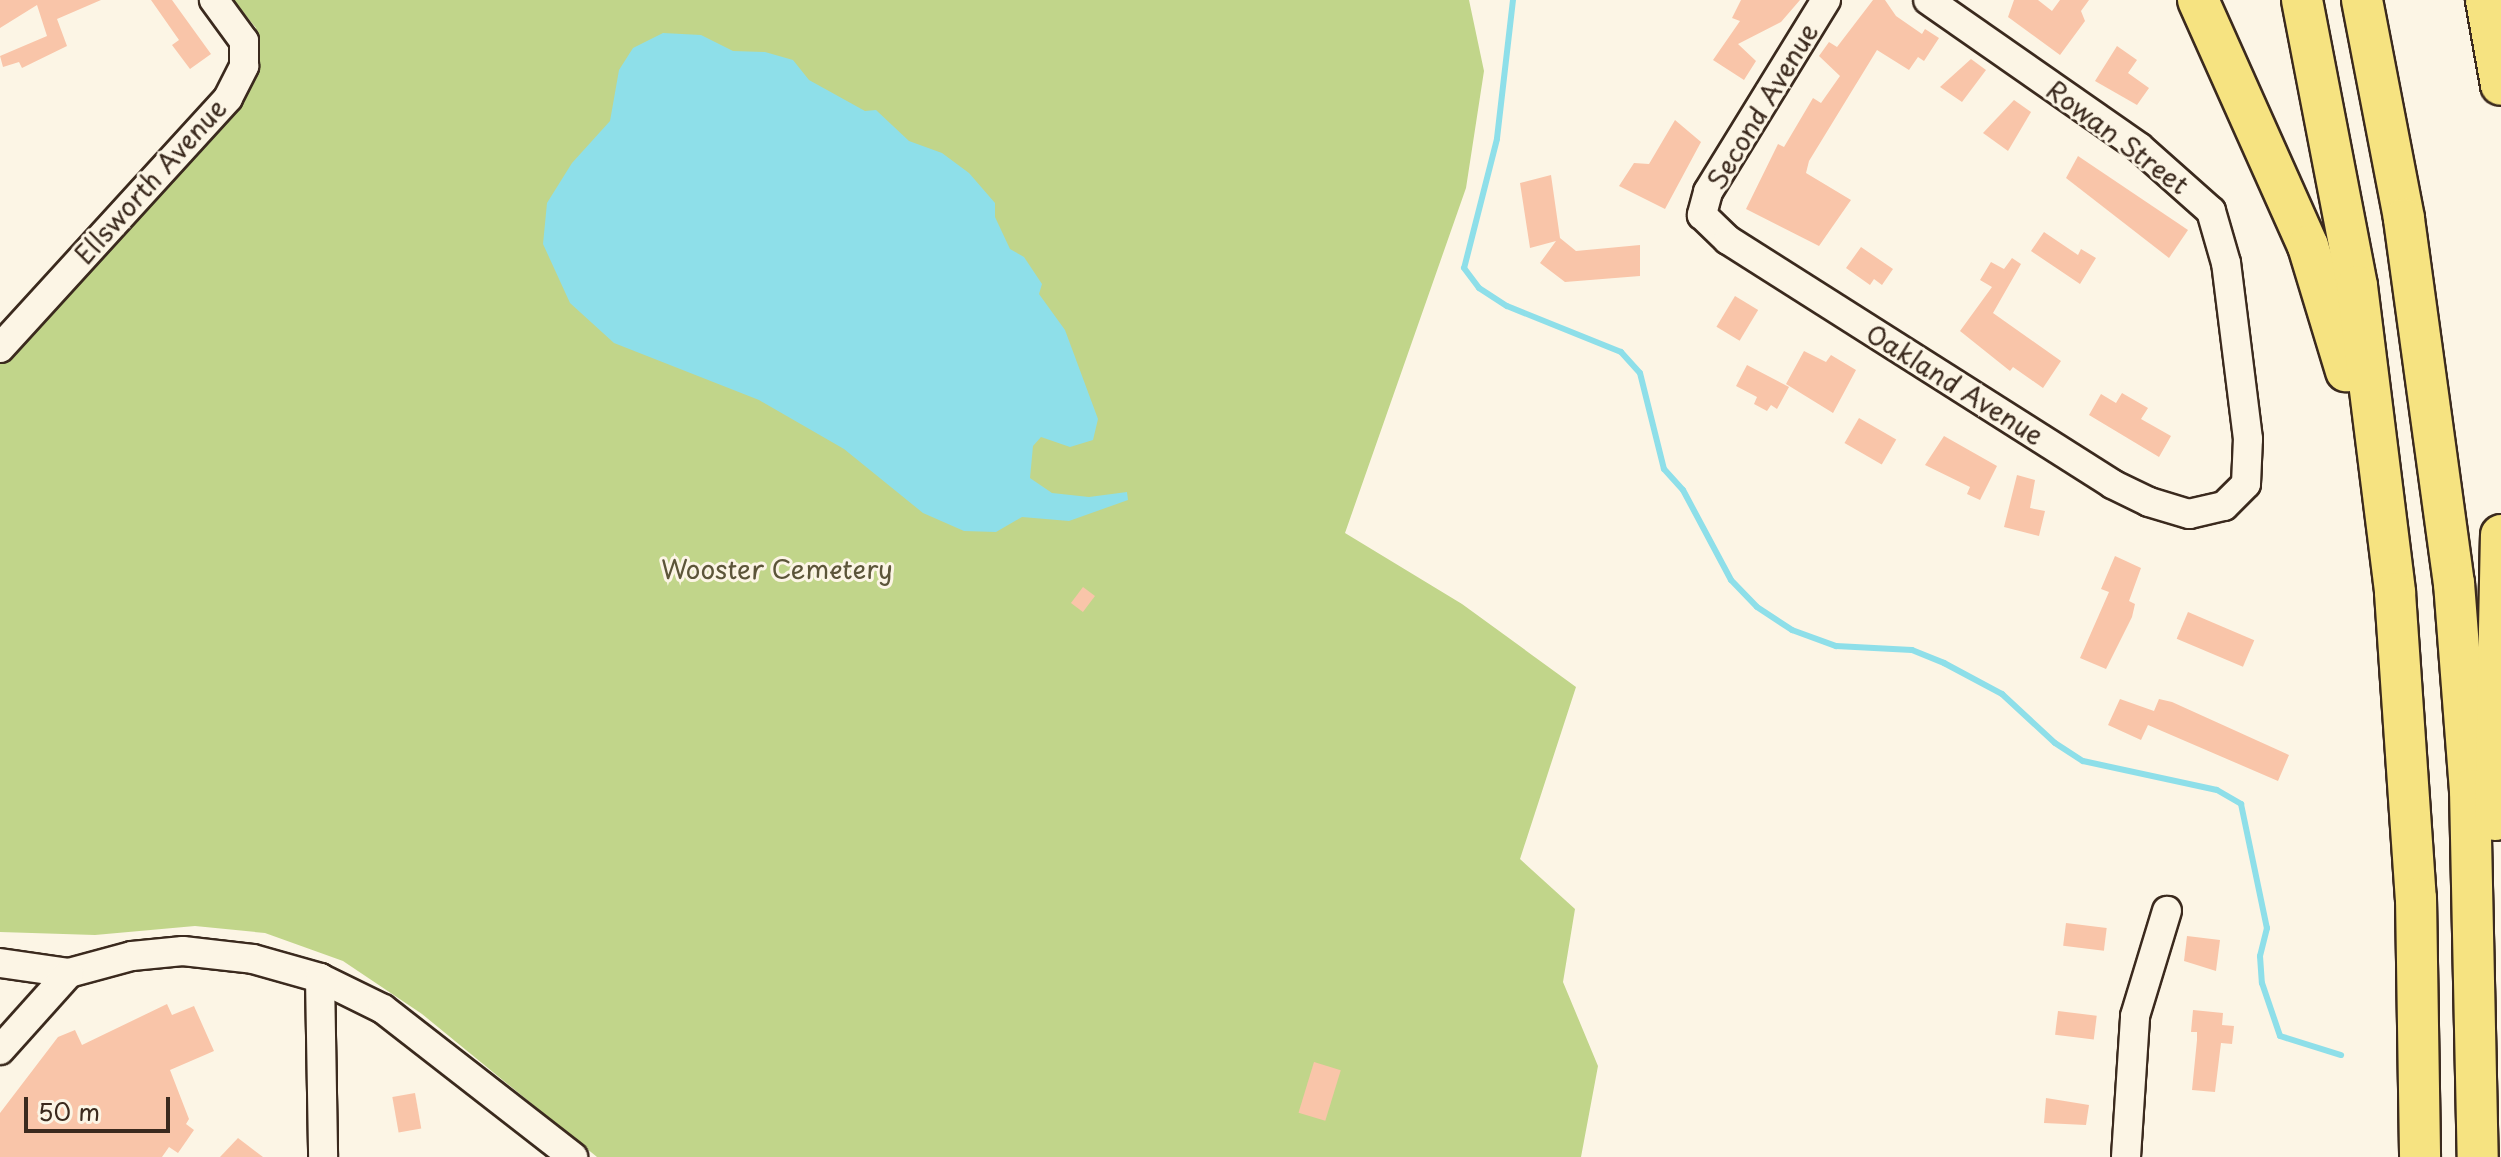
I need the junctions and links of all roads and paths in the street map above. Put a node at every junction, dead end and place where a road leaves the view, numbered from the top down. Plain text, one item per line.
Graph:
1 (214, 0) edge
2 (1826, 0) edge
3 (1928, 0) edge
4 (2198, 0) edge
5 (2302, 0) edge
6 (2486, 0) edge
7 (2363, 4) edge
8 (2501, 85) edge
9 (1702, 215) joint
10 (0, 348) edge
11 (2224, 506) joint
12 (2501, 535) edge
13 (2410, 795) junction
14 (2167, 911) dead end
15 (0, 963) edge
16 (69, 973) junction
17 (320, 978) junction
18 (2478, 1031) junction
19 (0, 1050) edge
20 (323, 1157) edge
21 (573, 1157) edge
22 (2126, 1157) edge
23 (2420, 1157) edge
24 (2478, 1157) edge

1 - 10 street, Ellsworth Avenue
2 - 9 street, Second Avenue
3 - 11 street, Rowan Street
4 - 13 highway
5 - 13 highway
6 - 8 highway
7 - 18 highway
9 - 11 street, Oakland Avenue
12 - 18 highway
13 - 23 highway
14 - 22 street
15 - 16 street
16 - 17 street
16 - 19 street
17 - 20 street
17 - 21 street
18 - 24 highway

